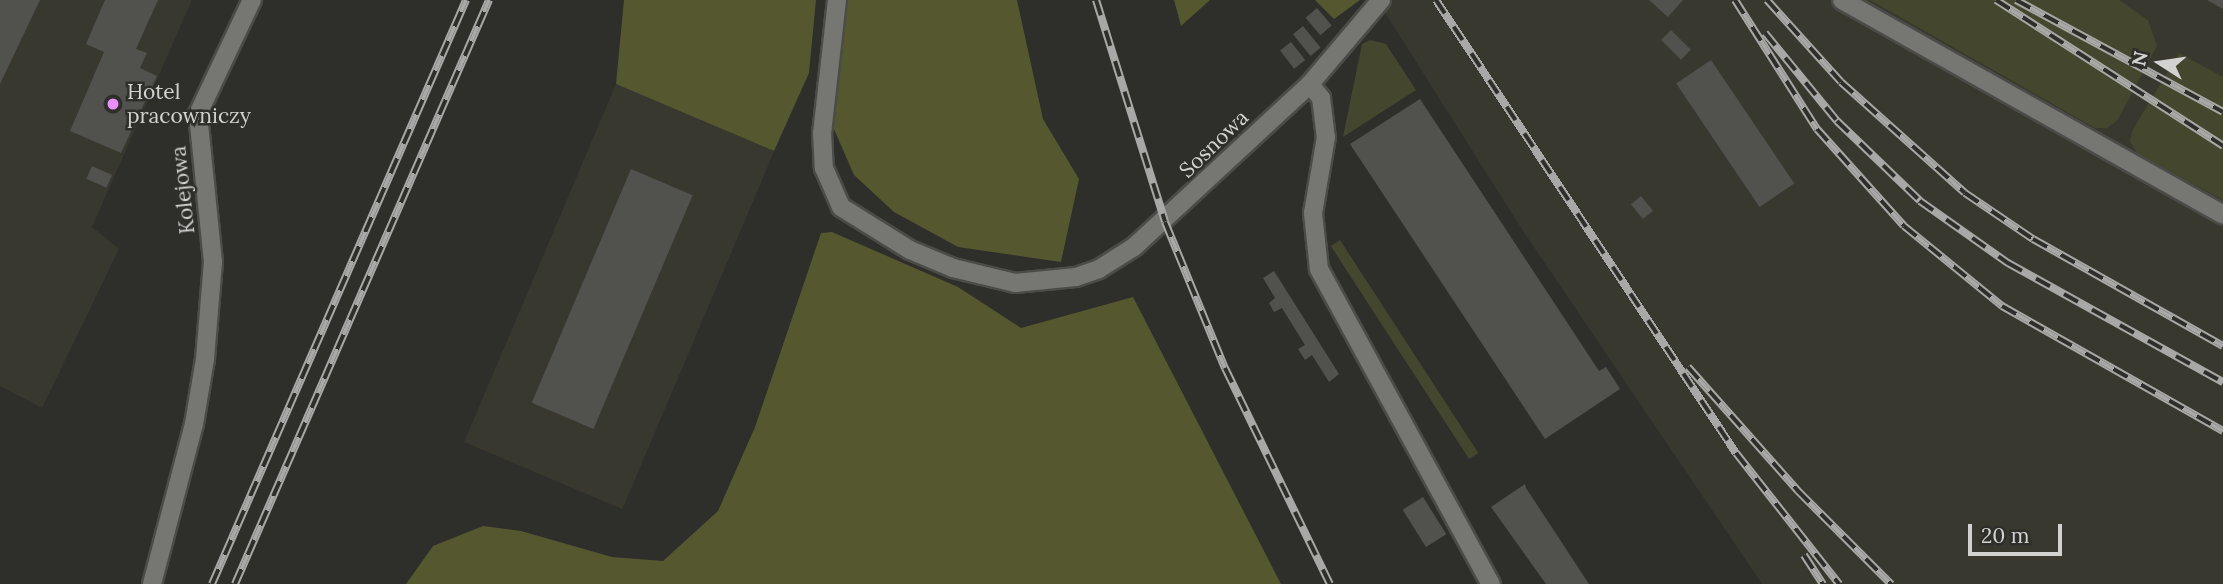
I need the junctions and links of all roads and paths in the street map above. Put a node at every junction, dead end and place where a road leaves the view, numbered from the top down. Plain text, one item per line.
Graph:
1 (252, 0) edge
2 (837, 0) edge
3 (1381, 0) edge
4 (1842, 0) edge
5 (1310, 84) junction
6 (2223, 215) edge
7 (152, 584) edge
8 (1491, 584) edge

1 - 7 street, Kolejowa
2 - 5 street, Sosnowa
3 - 5 street, Sosnowa
4 - 6 street
5 - 8 street

